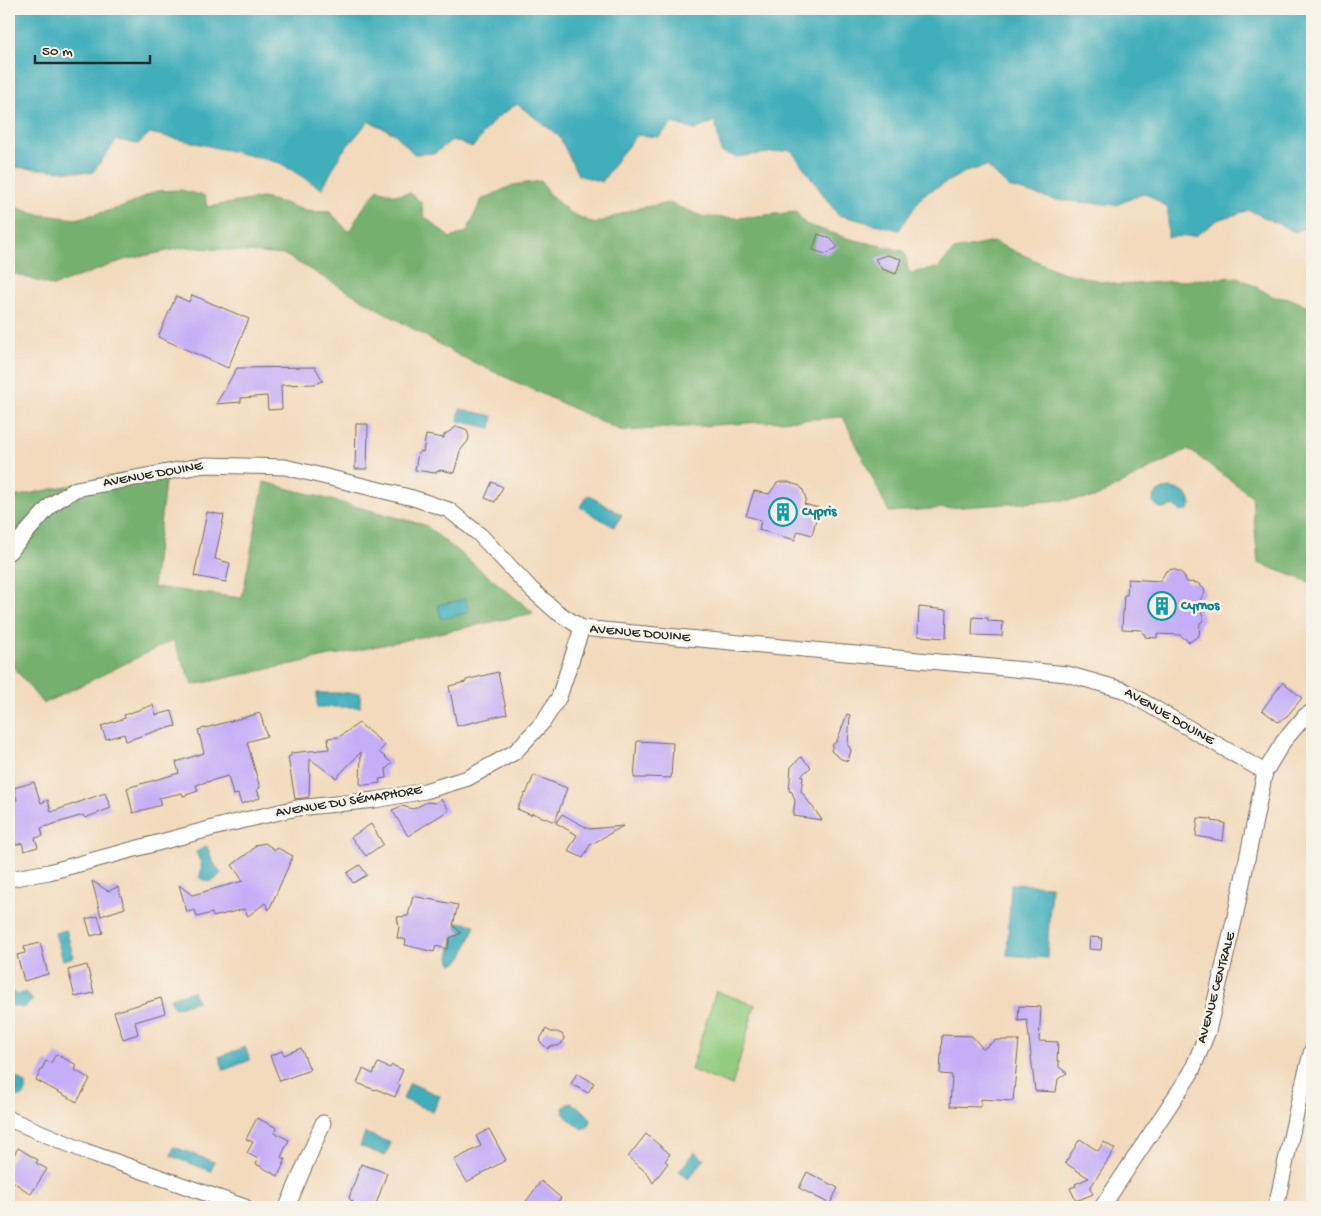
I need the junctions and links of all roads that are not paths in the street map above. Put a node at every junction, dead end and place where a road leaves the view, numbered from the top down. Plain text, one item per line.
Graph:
1 (9, 552) edge
2 (582, 628) junction
3 (1312, 712) edge
4 (1265, 772) junction
5 (9, 879) edge
6 (1312, 1050) edge
7 (9, 1119) edge
8 (323, 1123) dead end
9 (245, 1207) edge
10 (286, 1207) edge
11 (1102, 1207) edge
12 (1276, 1207) edge

1 - 2 street, AVENUE DOUINE
2 - 4 street, AVENUE DOUINE
2 - 5 street, AVENUE DU SÉMAPHORE
3 - 4 street, AVENUE CENTRALE
4 - 11 street, AVENUE CENTRALE
6 - 12 street
7 - 9 street
8 - 10 street

